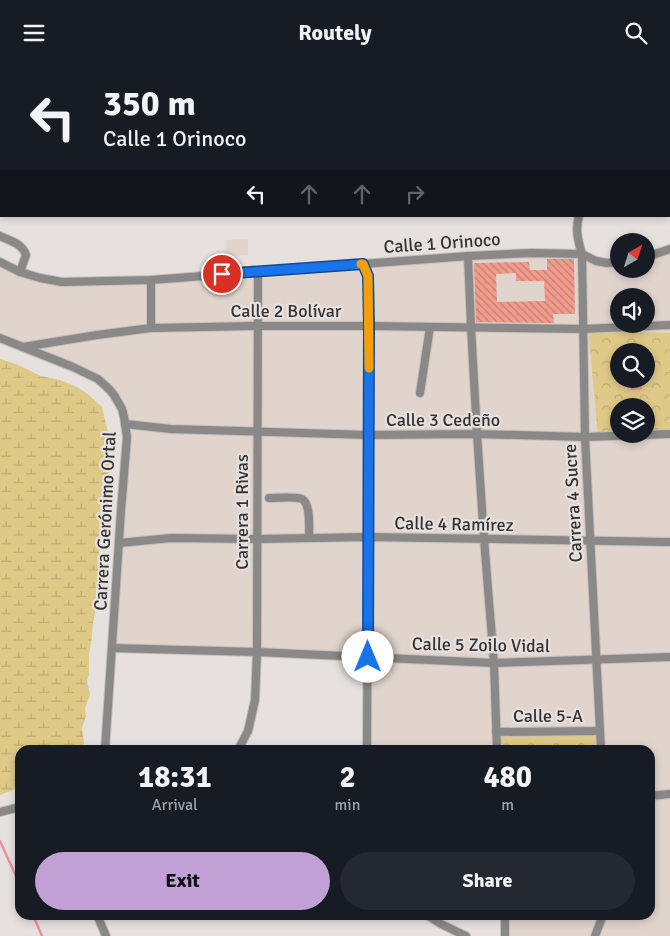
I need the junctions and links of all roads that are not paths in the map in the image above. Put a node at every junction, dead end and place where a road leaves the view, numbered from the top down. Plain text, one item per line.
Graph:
1 (579, 217) edge
2 (0, 236) edge
3 (670, 249) edge
4 (582, 253) junction
5 (655, 254) edge
6 (468, 256) junction
7 (0, 262) edge
8 (610, 262) edge
9 (363, 264) junction
10 (258, 271) junction
11 (20, 272) junction
12 (151, 280) junction
13 (670, 325) edge
14 (258, 326) junction
15 (369, 326) junction
16 (430, 327) junction
17 (470, 327) junction
18 (151, 328) junction
19 (584, 329) junction
20 (0, 338) edge
21 (23, 347) junction
22 (420, 393) dead end
23 (125, 424) junction
24 (257, 431) junction
25 (477, 434) junction
26 (670, 434) edge
27 (368, 435) junction
28 (585, 437) junction
29 (269, 498) dead end
30 (368, 537) junction
31 (310, 538) junction
32 (257, 539) junction
33 (484, 539) junction
34 (590, 541) junction
35 (670, 542) edge
36 (119, 543) junction
37 (112, 647) junction
38 (257, 652) junction
39 (368, 657) junction
40 (670, 657) edge
41 (597, 660) junction
42 (494, 663) junction
43 (496, 731) junction
44 (600, 731) junction
45 (105, 745) edge
46 (241, 745) edge
47 (367, 745) edge
48 (497, 745) edge
49 (601, 745) edge
50 (670, 794) edge
51 (655, 796) edge
52 (15, 808) edge
53 (0, 812) edge
54 (99, 920) edge
55 (434, 920) edge
56 (504, 920) edge
57 (601, 920) edge
58 (106, 936) edge
59 (466, 936) edge
60 (505, 936) edge
61 (595, 936) edge

1 - 4 street, Carrera 4 Sucre
2 - 11 street
3 - 5 street
4 - 6 street, Calle 1 Orinoco
4 - 8 street, Calle 1 Orinoco
4 - 19 street, Carrera 4 Sucre
6 - 9 street, Calle 1 Orinoco
6 - 17 street
7 - 11 street, Calle 1 Orinoco
9 - 10 street, Calle 1 Orinoco
9 - 15 street
10 - 12 street, Calle 1 Orinoco
10 - 14 street, Carrera 1 Rivas
11 - 12 street, Calle 1 Orinoco
12 - 18 street
13 - 19 street, Calle 2 Bolívar
14 - 15 street, Calle 2 Bolívar
14 - 18 street, Calle 2 Bolívar
14 - 24 street, Carrera 1 Rivas
15 - 16 street, Calle 2 Bolívar
15 - 27 street
16 - 17 street, Calle 2 Bolívar
16 - 22 street
17 - 19 street, Calle 2 Bolívar
17 - 25 street
18 - 21 street, Calle 2 Bolívar
19 - 28 street, Carrera 4 Sucre
20 - 21 street, Carrera Gerónimo Ortal
21 - 23 street, Carrera Gerónimo Ortal
23 - 24 street, Calle 3 Cedeño
23 - 36 street, Carrera Gerónimo Ortal
24 - 27 street, Calle 3 Cedeño
24 - 32 street, Carrera 1 Rivas
25 - 27 street, Calle 3 Cedeño
25 - 28 street, Calle 3 Cedeño
25 - 33 street
26 - 28 street, Calle 3 Cedeño
27 - 30 street
28 - 34 street, Carrera 4 Sucre
29 - 31 street
30 - 31 street, Calle 4 Ramírez
30 - 33 street, Calle 4 Ramírez
30 - 39 street
31 - 32 street, Calle 4 Ramírez
32 - 36 street, Calle 4 Ramírez
32 - 38 street, Carrera 1 Rivas
33 - 34 street, Calle 4 Ramírez
33 - 42 street
34 - 35 street, Calle 4 Ramírez
34 - 41 street, Carrera 4 Sucre
36 - 37 street, Carrera Gerónimo Ortal
37 - 38 street, Calle 5 Zoilo Vidal
37 - 45 street, Carrera Gerónimo Ortal
38 - 39 street, Calle 5 Zoilo Vidal
38 - 46 street, Carrera 1 Rivas
39 - 42 street, Calle 5 Zoilo Vidal
39 - 47 street
40 - 41 street, Calle 5 Zoilo Vidal
41 - 42 street, Calle 5 Zoilo Vidal
41 - 44 street, Carrera 4 Sucre
42 - 43 street
43 - 44 street, Calle 5-A
43 - 48 street
44 - 49 street, Carrera 4 Sucre
50 - 51 street
52 - 53 street
54 - 58 street
55 - 59 street
56 - 60 street
57 - 61 street

